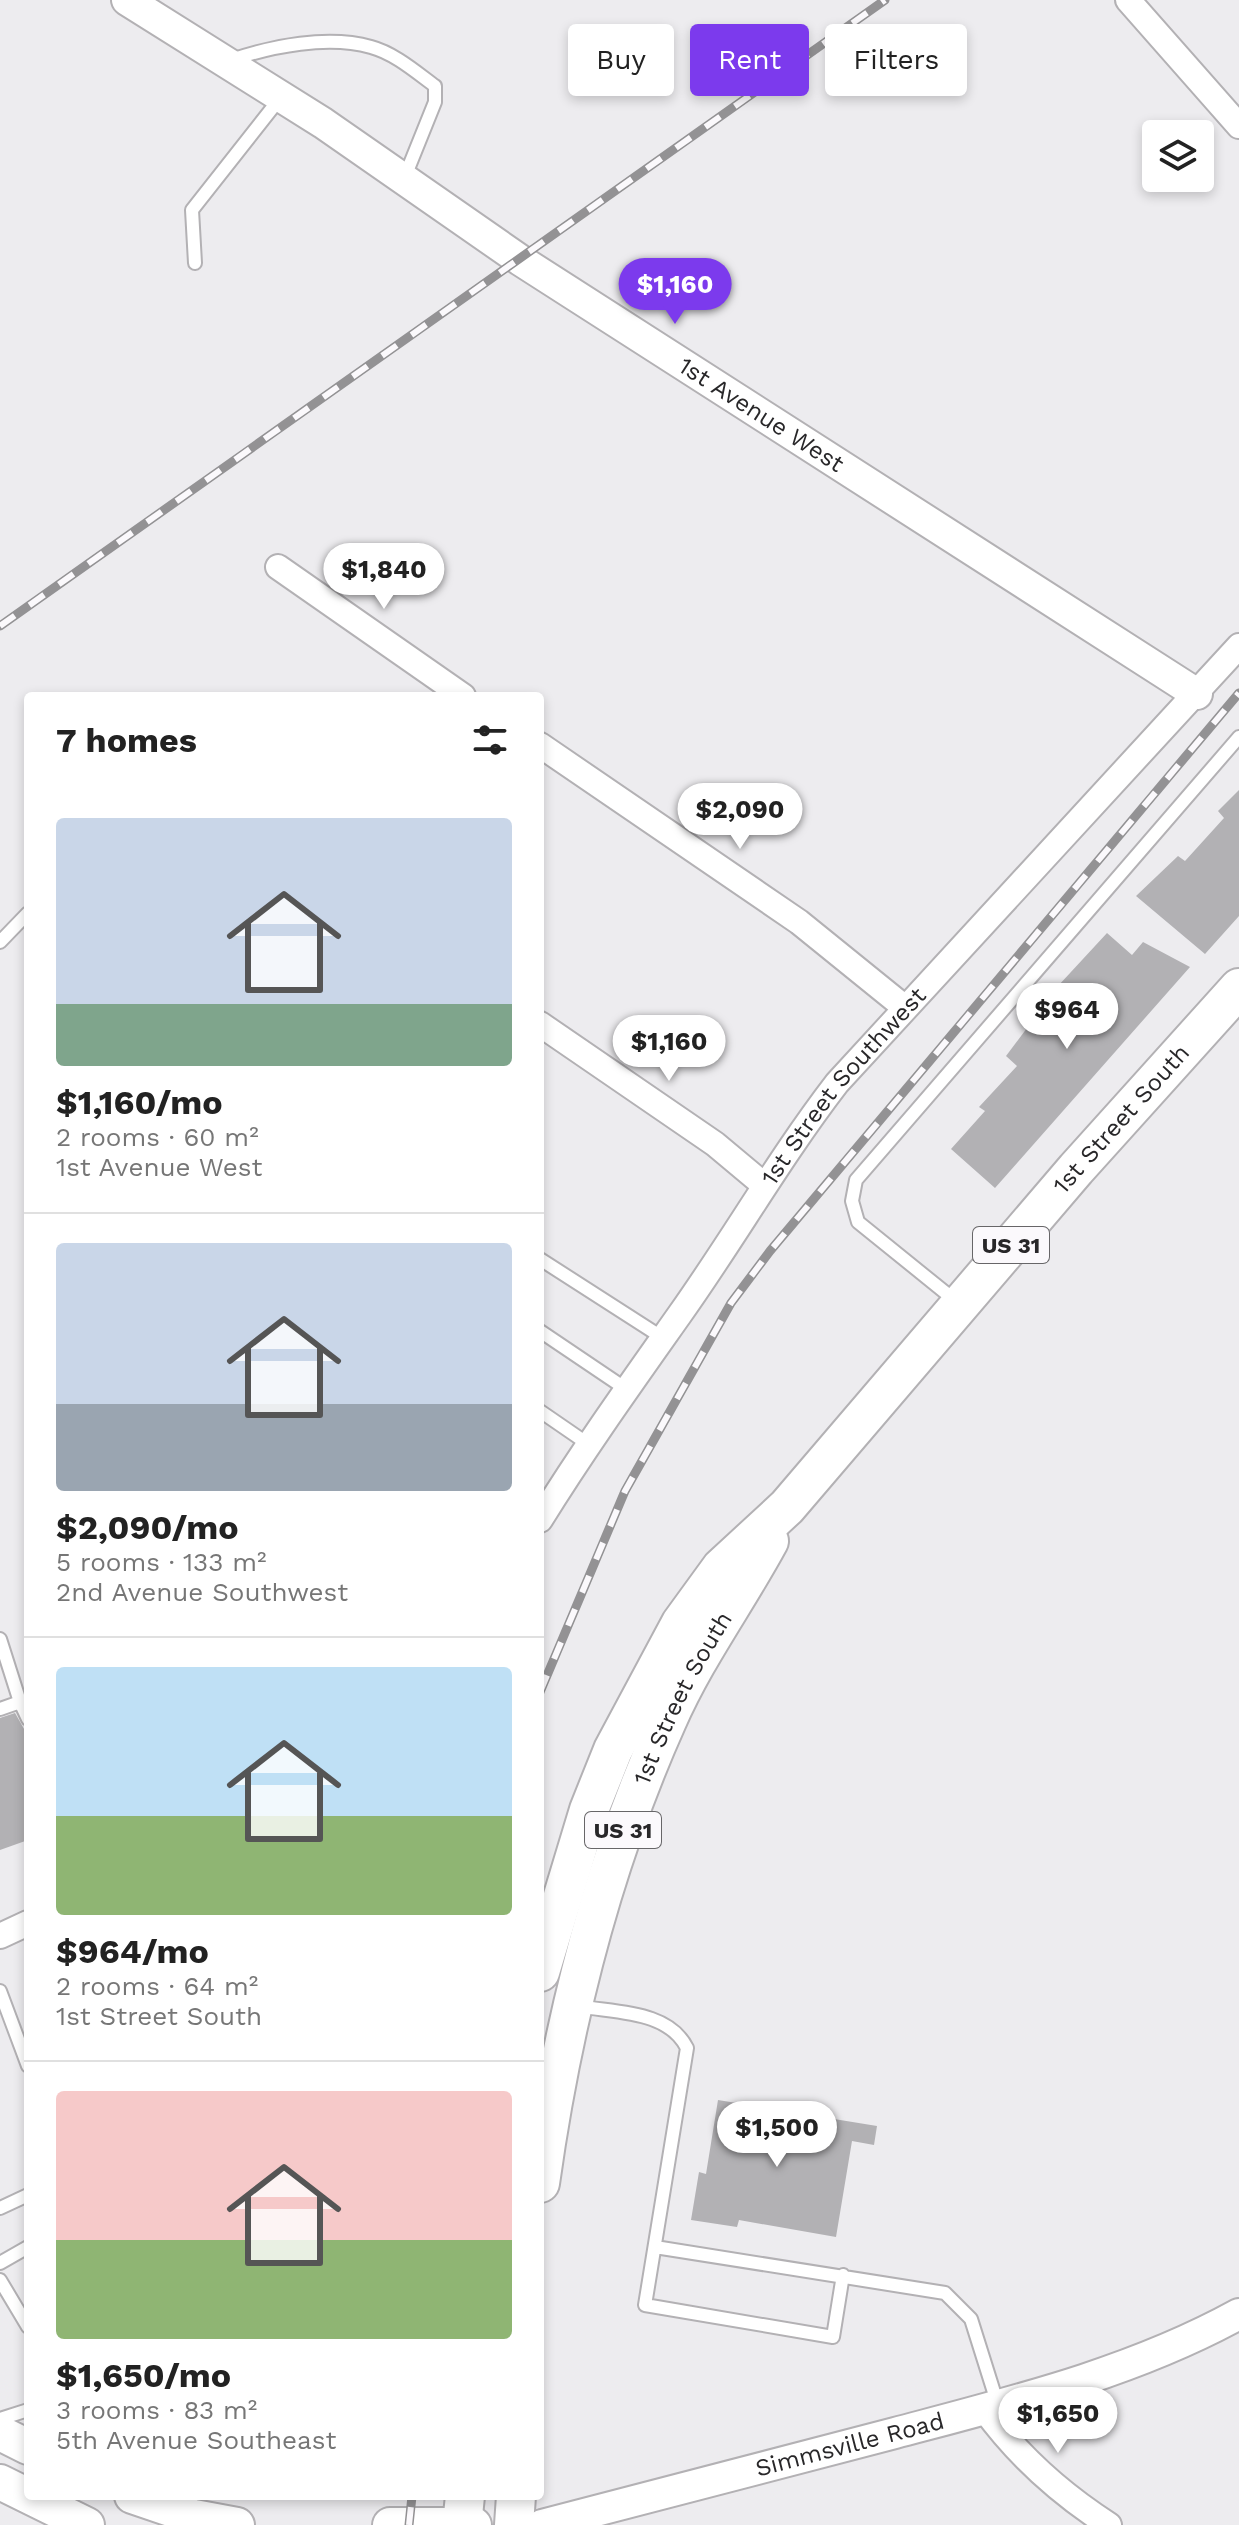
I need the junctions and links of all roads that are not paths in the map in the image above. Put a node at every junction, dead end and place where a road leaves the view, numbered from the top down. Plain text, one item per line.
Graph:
1 (127, 0) edge
2 (1128, 0) edge
3 (226, 62) junction
4 (281, 97) junction
5 (1239, 126) edge
6 (404, 179) junction
7 (195, 263) dead end
8 (278, 567) dead end
9 (1239, 646) edge
10 (457, 692) edge
11 (1197, 694) junction
12 (1239, 737) edge
13 (544, 748) edge
14 (24, 917) edge
15 (0, 942) edge
16 (1239, 988) edge
17 (904, 1007) junction
18 (544, 1027) edge
19 (764, 1185) junction
20 (544, 1262) edge
21 (960, 1304) junction
22 (544, 1334) edge
23 (663, 1338) junction
24 (626, 1389) junction
25 (544, 1414) edge
26 (588, 1444) junction
27 (544, 1504) edge
28 (0, 1639) edge
29 (671, 1673) junction
30 (20, 1702) junction
31 (0, 1709) edge
32 (24, 1710) edge
33 (24, 1925) edge
34 (0, 1936) edge
35 (544, 1959) edge
36 (0, 1991) edge
37 (575, 2005) junction
38 (24, 2055) edge
39 (544, 2163) edge
40 (24, 2197) edge
41 (0, 2208) edge
42 (655, 2247) junction
43 (24, 2249) edge
44 (0, 2263) edge
45 (843, 2275) junction
46 (0, 2280) edge
47 (1239, 2314) edge
48 (24, 2320) edge
49 (991, 2407) junction
50 (24, 2411) edge
51 (0, 2419) edge
52 (0, 2433) edge
53 (24, 2445) edge
54 (0, 2482) edge
55 (24, 2494) edge
56 (36, 2500) edge
57 (144, 2500) edge
58 (172, 2500) edge
59 (516, 2500) edge
60 (194, 2517) junction
61 (466, 2517) edge
62 (87, 2525) edge
63 (237, 2525) edge
64 (390, 2525) edge
65 (514, 2525) edge
66 (542, 2525) edge
67 (1109, 2525) edge

1 - 3 street, 1st Avenue West
2 - 5 street
3 - 4 street, 1st Avenue West
3 - 6 lane
4 - 6 street, 1st Avenue West
4 - 7 lane
6 - 11 street, 1st Avenue West
8 - 10 street
9 - 11 street, 1st Street Southwest
11 - 17 street, 1st Street Southwest
12 - 21 lane
13 - 17 street
14 - 15 lane
16 - 21 main road, 1st Street South / US 31
17 - 19 street, 1st Street Southwest
18 - 19 street
19 - 23 street, 1st Street Southwest
20 - 23 lane
21 - 29 main road, 1st Street South / US 31
22 - 24 lane
23 - 24 street, 1st Street Southwest
24 - 26 street, 1st Street Southwest
25 - 26 lane
26 - 27 street, 1st Street Southwest
28 - 30 lane
29 - 35 main road, 1st Street South / US 31
29 - 37 main road, 1st Street South / US 31
30 - 31 lane
30 - 32 lane
33 - 34 street
36 - 38 lane
37 - 39 main road, 1st Street South / US 31
37 - 42 lane
40 - 41 lane
42 - 45 lane
42 - 45 lane
43 - 44 lane
45 - 49 lane
46 - 48 lane
47 - 49 street, Simmsville Road
49 - 66 street, Simmsville Road
49 - 67 street
50 - 51 lane
52 - 53 main road
54 - 55 main road
56 - 62 main road
57 - 60 main road
58 - 60 lane
59 - 65 main road
60 - 63 main road
61 - 64 main road

